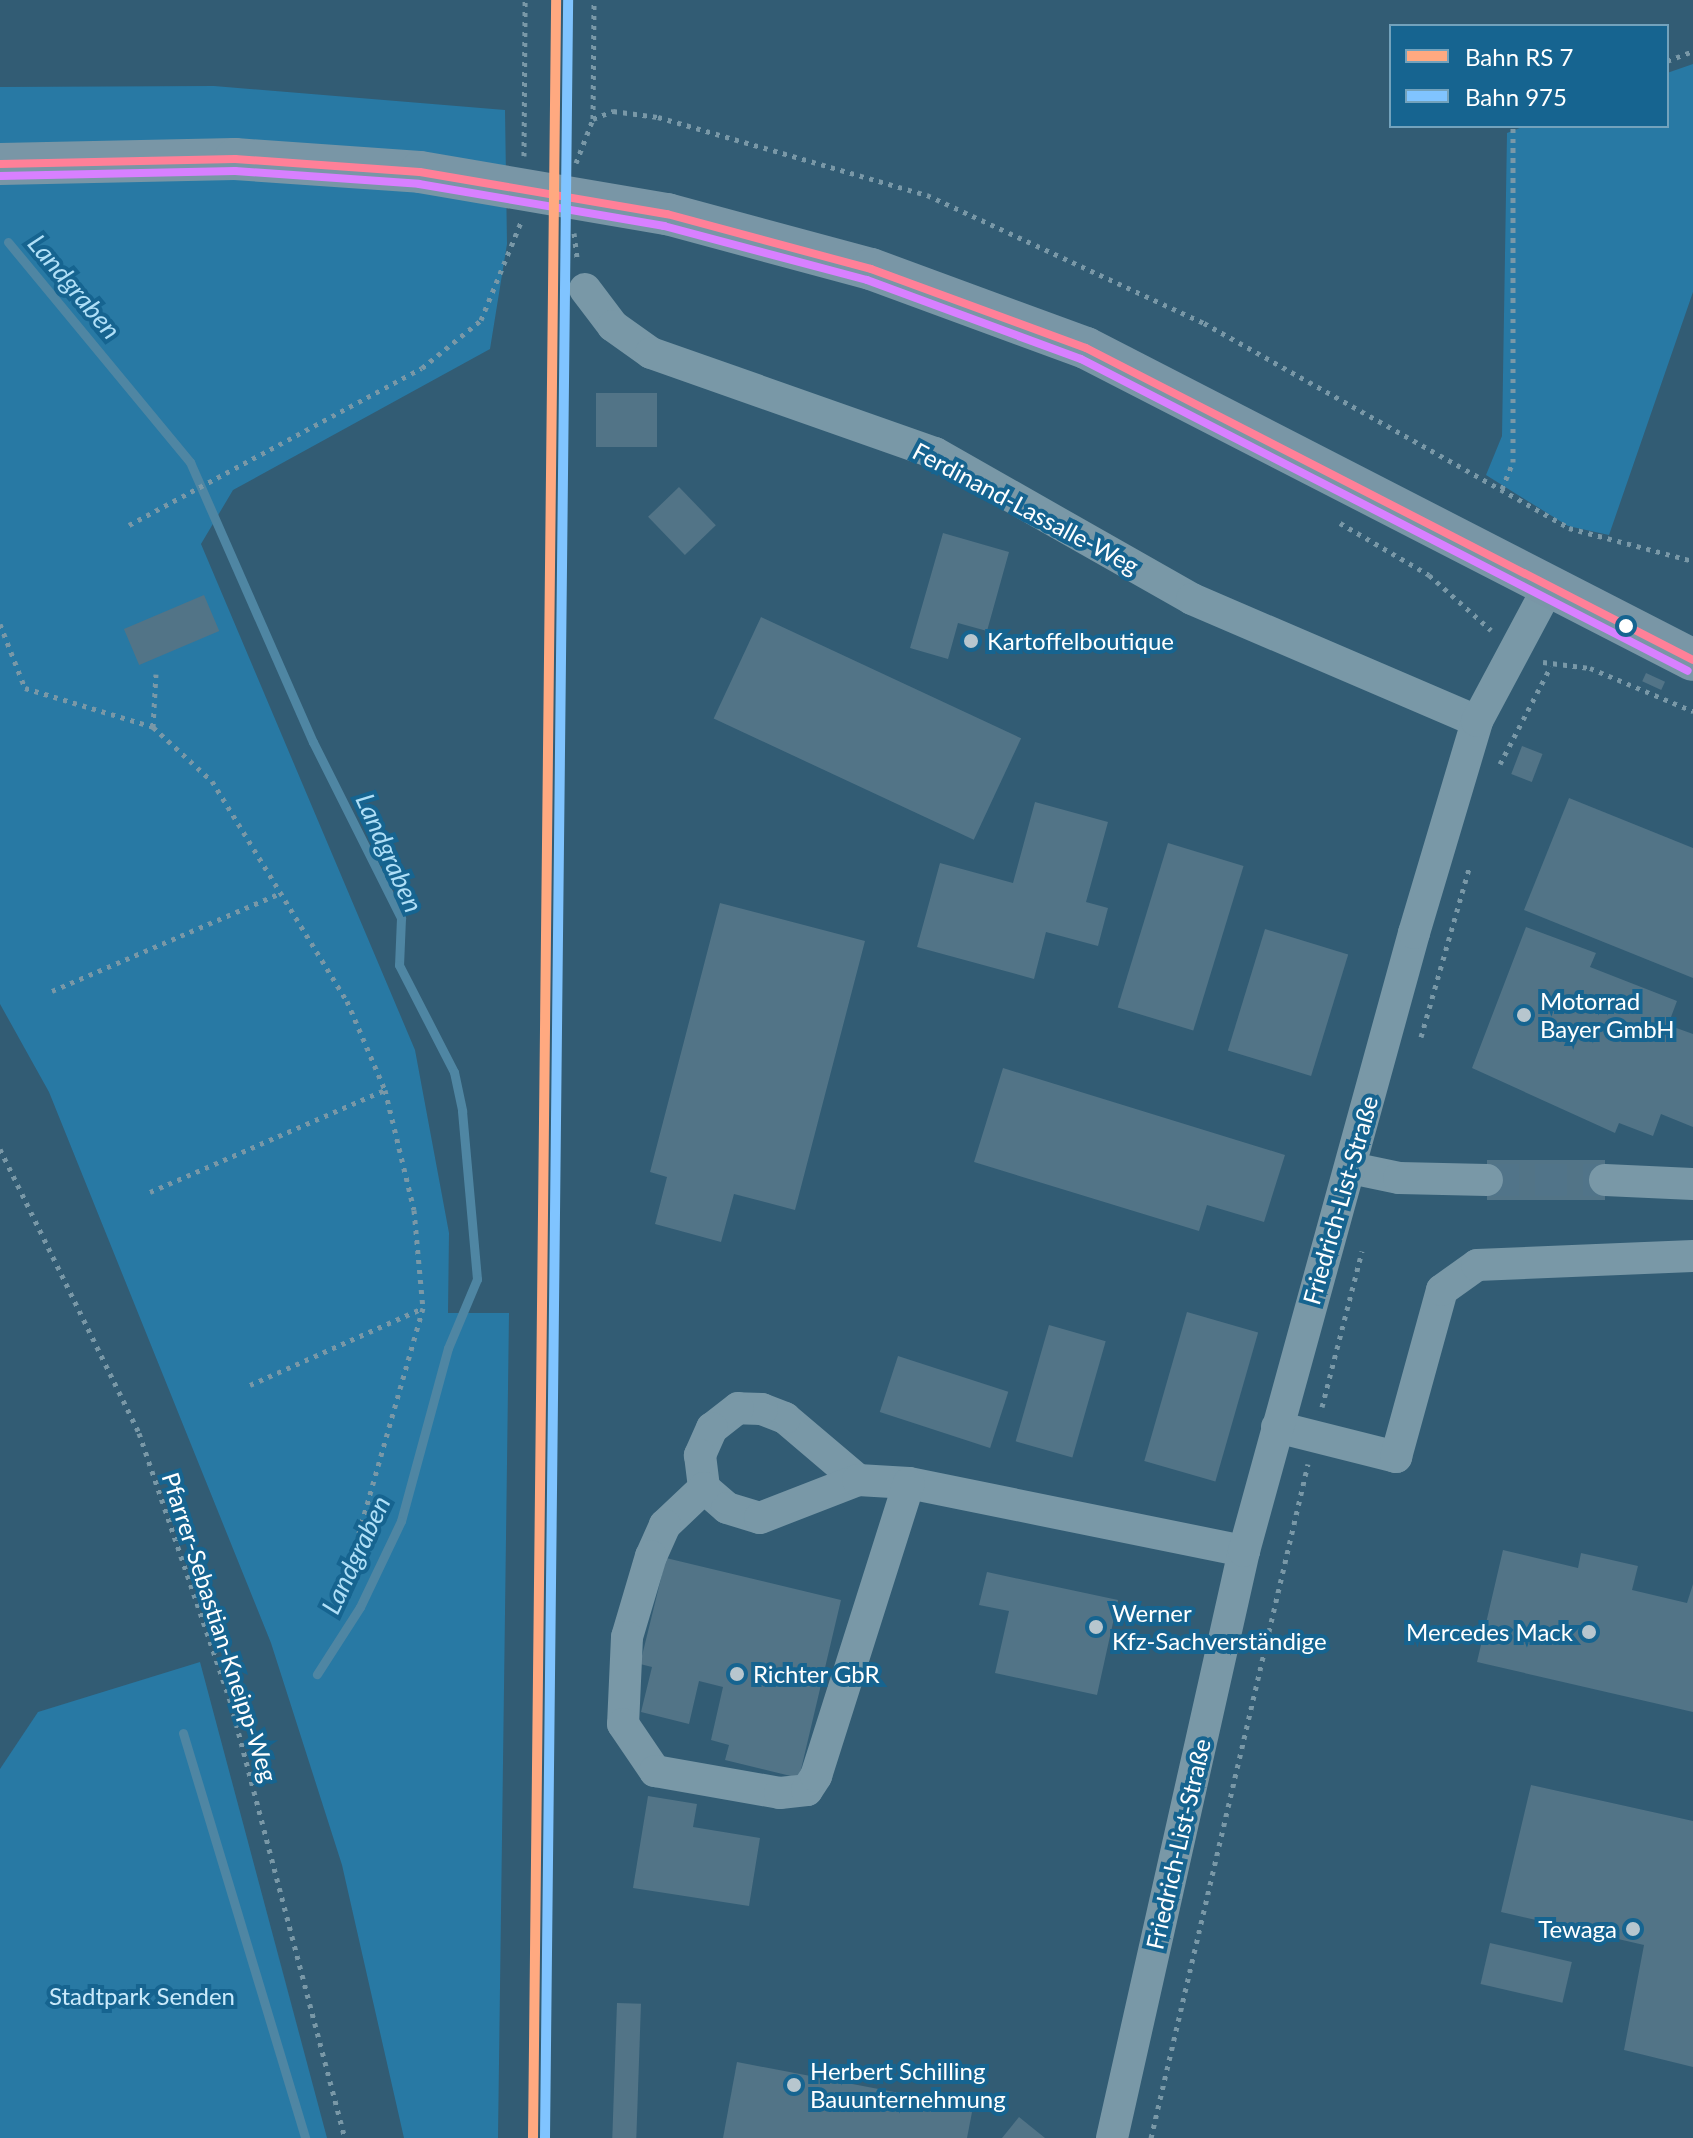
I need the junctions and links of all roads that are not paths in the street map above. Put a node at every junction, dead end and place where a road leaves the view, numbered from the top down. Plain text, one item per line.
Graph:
1 (0, 164) edge
2 (585, 289) dead end
3 (1549, 586) junction
4 (1693, 660) edge
5 (1477, 721) junction
6 (1351, 1168) junction
7 (1487, 1180) tunnel mouth
8 (1605, 1180) tunnel mouth
9 (1693, 1184) edge
10 (1693, 1256) edge
11 (1277, 1427) junction
12 (858, 1480) junction
13 (909, 1483) junction
14 (704, 1488) junction
15 (1244, 1551) junction
16 (1112, 2138) edge

1 - 3 main road
2 - 5 street, Ferdinand-Lassalle-Weg
3 - 4 main road
3 - 5 street, Friedrich-List-Straße
5 - 6 street, Friedrich-List-Straße
6 - 7 street
6 - 11 street, Friedrich-List-Straße
8 - 9 street
10 - 11 street
11 - 15 street, Friedrich-List-Straße
12 - 13 street
12 - 14 street
12 - 14 street
13 - 14 street
13 - 15 street
15 - 16 street, Friedrich-List-Straße

